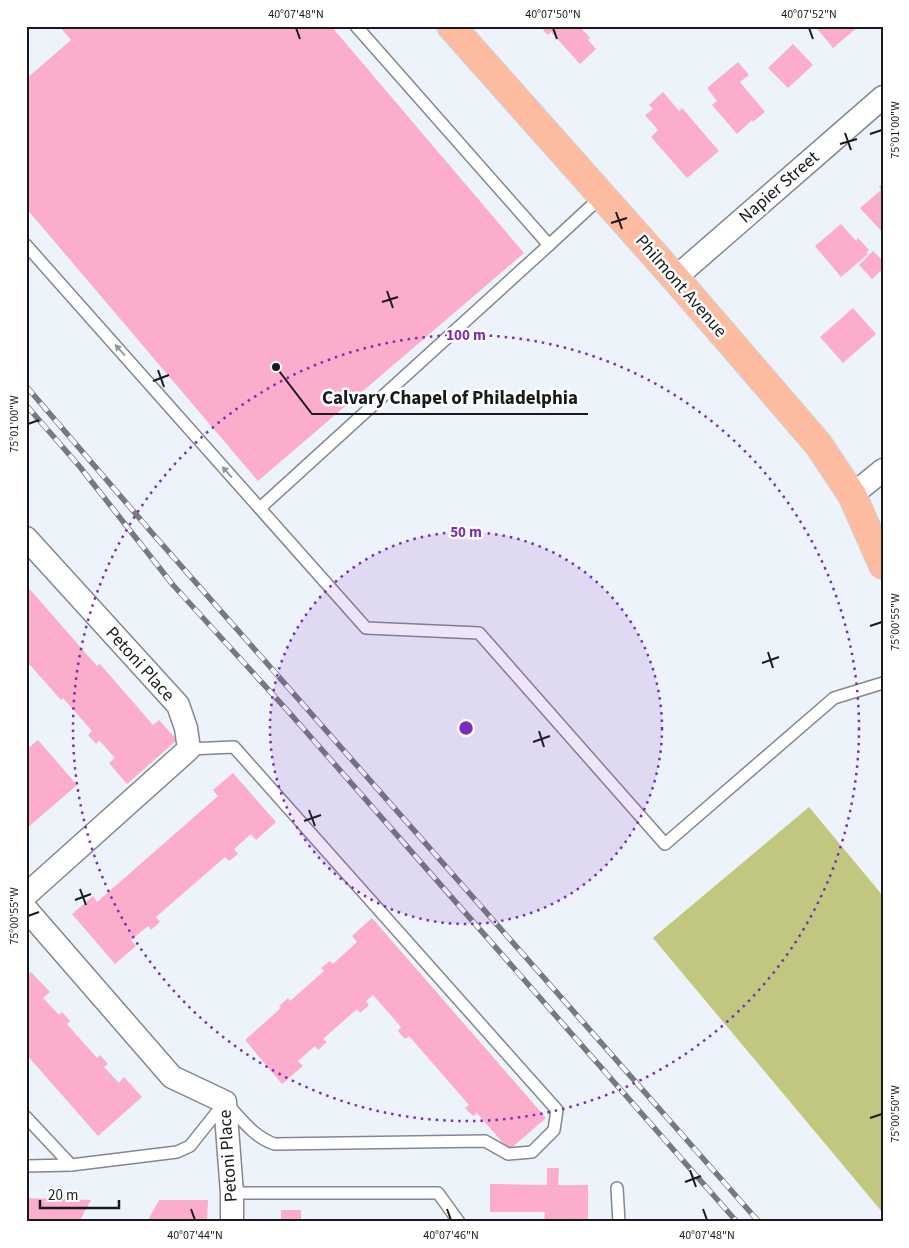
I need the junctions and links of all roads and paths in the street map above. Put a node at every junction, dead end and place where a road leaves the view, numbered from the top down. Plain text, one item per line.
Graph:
1 (356, 26) edge
2 (451, 26) edge
3 (883, 96) edge
4 (602, 196) junction
5 (26, 245) edge
6 (549, 245) junction
7 (675, 278) junction
8 (883, 470) edge
9 (852, 495) junction
10 (260, 508) junction
11 (26, 538) edge
12 (883, 565) edge
13 (883, 683) edge
14 (189, 749) junction
15 (26, 895) edge
16 (26, 909) edge
17 (226, 1102) junction
18 (26, 1117) edge
19 (71, 1165) junction
20 (26, 1166) edge
21 (617, 1188) dead end
22 (232, 1193) junction
23 (232, 1222) edge
24 (459, 1222) edge
25 (619, 1222) edge

1 - 6 lane
2 - 4 main road, Philmont Avenue
3 - 7 street, Napier Street
4 - 6 lane
4 - 7 main road, Philmont Avenue
10 -> 5 lane
6 - 10 lane
7 - 9 main road, Philmont Avenue
8 - 9 street
9 - 12 main road, Philmont Avenue
10 - 13 lane
11 - 14 street, Petoni Place
14 - 15 street
14 - 17 lane
16 - 17 street, Petoni Place
17 - 19 lane
17 - 22 street, Petoni Place
18 - 19 lane
19 - 20 lane
21 - 25 lane
22 - 23 street, Petoni Place
22 - 24 lane

